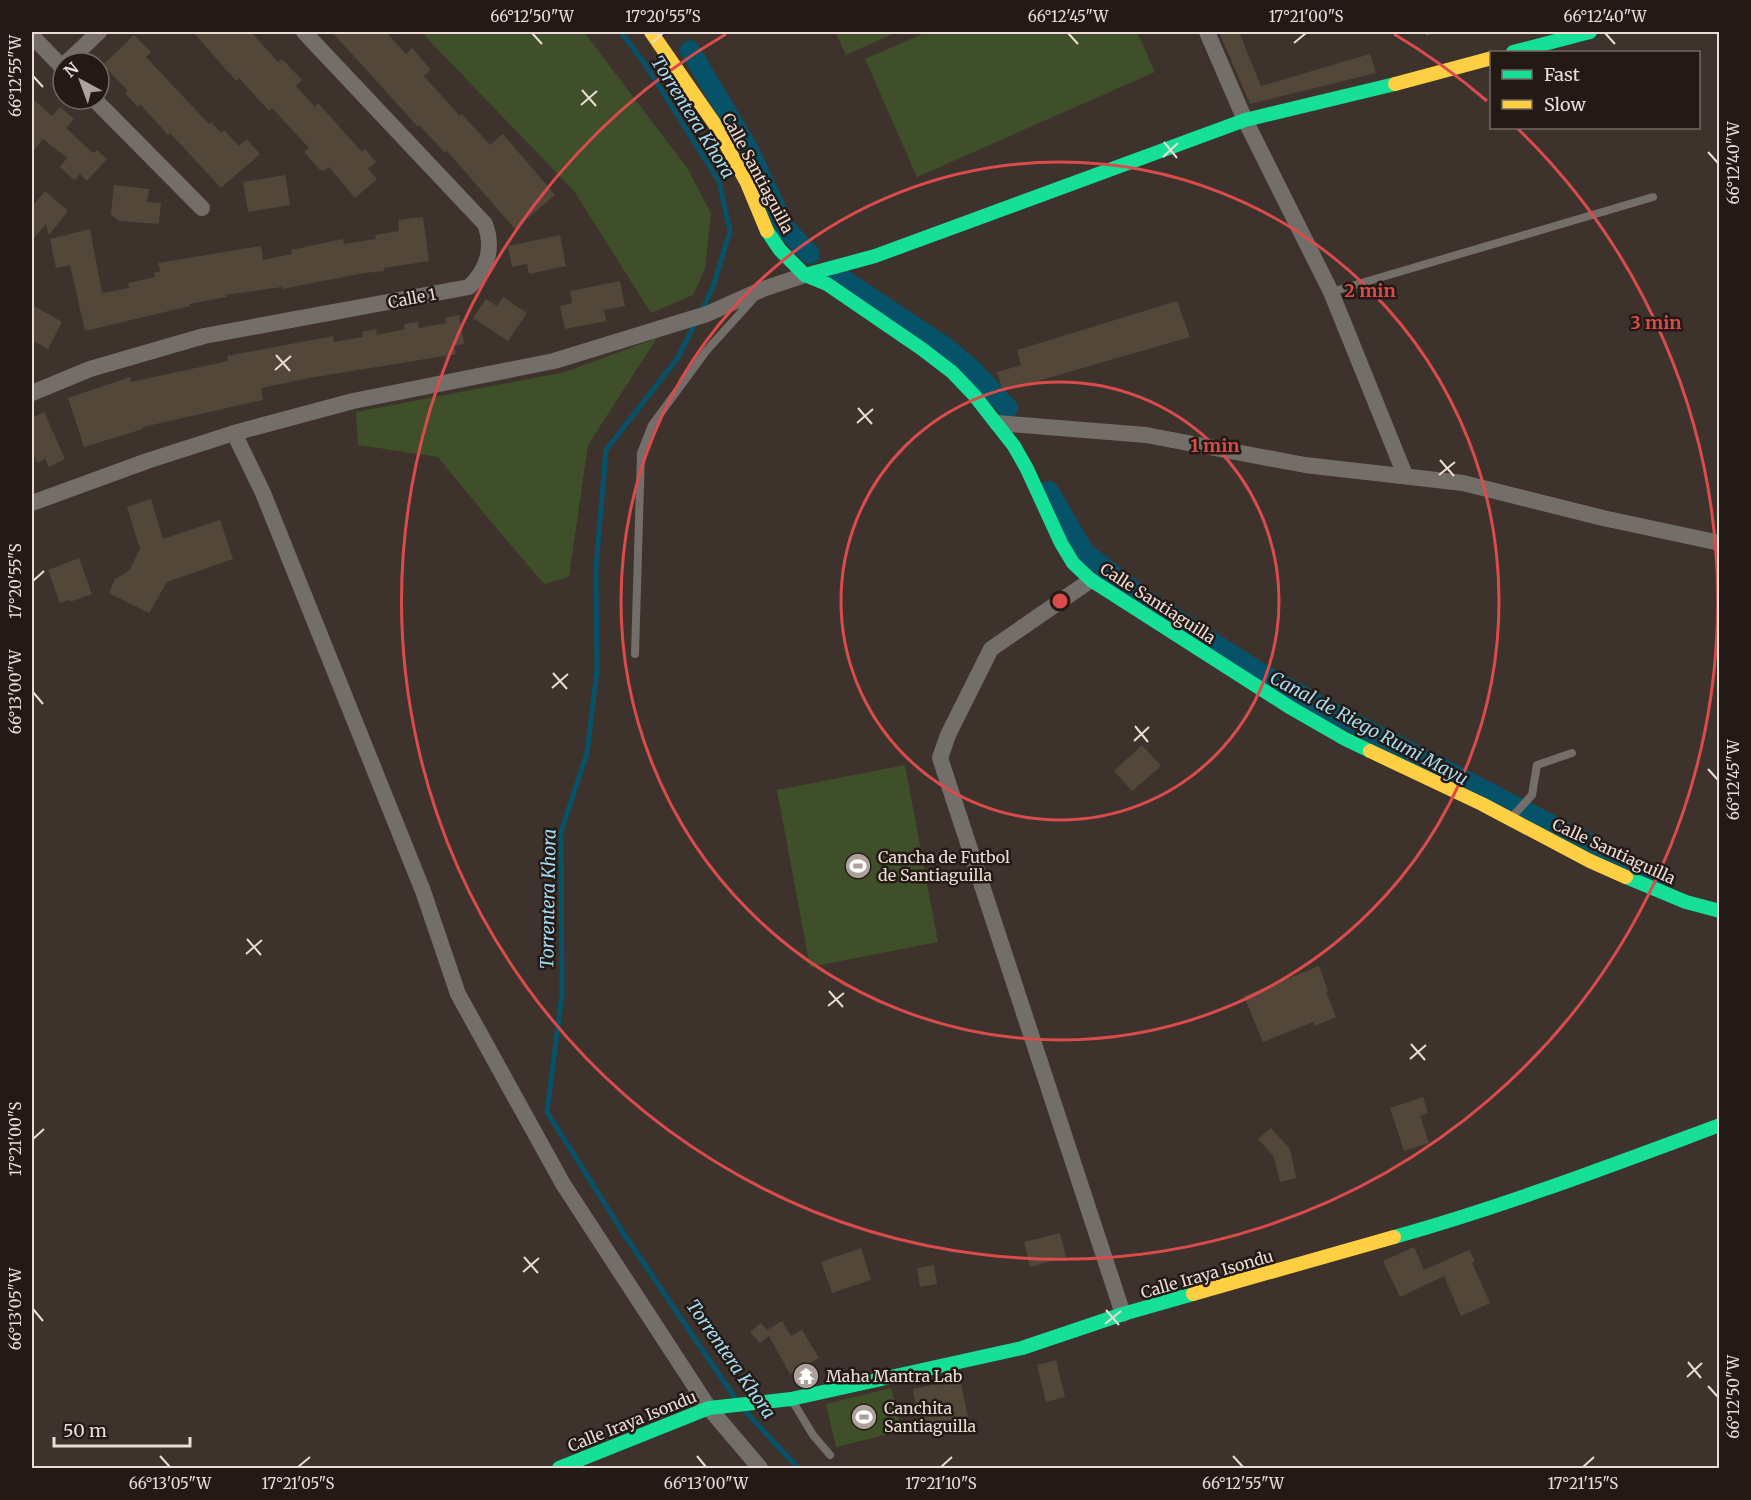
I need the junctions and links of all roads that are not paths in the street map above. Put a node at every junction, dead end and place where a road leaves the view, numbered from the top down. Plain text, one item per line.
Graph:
1 (99, 32) edge
2 (304, 32) edge
3 (651, 32) edge
4 (1207, 32) edge
5 (1587, 32) edge
6 (32, 36) edge
7 (79, 51) edge
8 (1517, 51) edge
9 (51, 54) edge
10 (1490, 58) edge
11 (106, 111) edge
12 (1245, 120) junction
13 (1653, 197) dead end
14 (202, 208) dead end
15 (804, 275) junction
16 (763, 289) junction
17 (1330, 292) junction
18 (32, 393) edge
19 (998, 423) junction
20 (234, 434) junction
21 (1405, 475) junction
22 (32, 503) edge
23 (1719, 543) edge
24 (1091, 580) junction
25 (635, 654) dead end
26 (1572, 753) dead end
27 (1511, 819) junction
28 (1719, 911) edge
29 (1719, 1125) edge
30 (1123, 1314) junction
31 (791, 1399) junction
32 (709, 1408) junction
33 (830, 1455) dead end
34 (560, 1468) edge
35 (760, 1468) edge

1 - 7 street
2 - 18 street, Calle 1
3 - 15 street, Calle Santiaguilla
4 - 12 street
5 - 8 street
6 - 9 street
10 - 12 street
11 - 14 street
12 - 15 street
12 - 17 street
13 - 17 lane
15 - 16 street
15 - 19 street, Calle Santiaguilla
16 - 20 street
16 - 25 lane
17 - 21 street
19 - 21 street
19 - 24 street, Calle Santiaguilla
20 - 22 street
20 - 32 street
21 - 23 street
24 - 27 street, Calle Santiaguilla
24 - 30 street
26 - 27 lane
27 - 28 street, Calle Santiaguilla
29 - 30 street, Calle Iraya Isondu
30 - 31 street, Calle Iraya Isondu
31 - 32 street, Calle Iraya Isondu
31 - 33 lane
32 - 34 street, Calle Iraya Isondu
32 - 35 street

